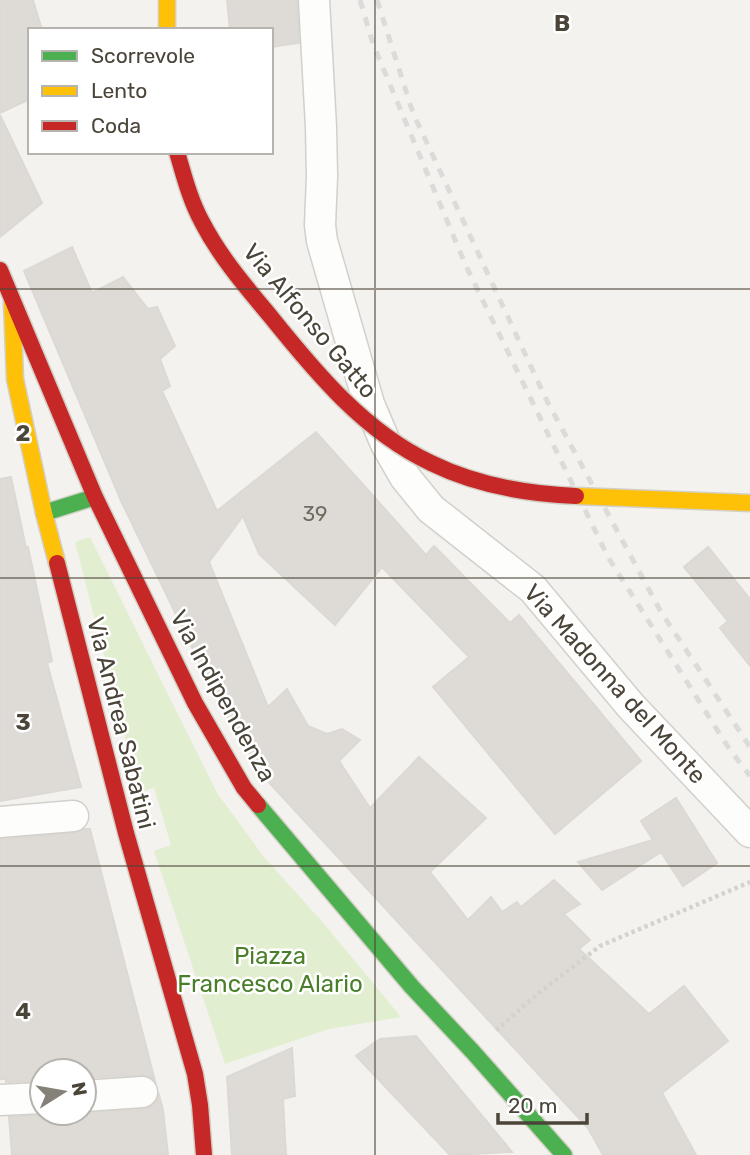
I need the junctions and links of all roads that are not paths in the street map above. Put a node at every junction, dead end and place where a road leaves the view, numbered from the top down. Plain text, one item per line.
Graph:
1 (167, 0) edge
2 (314, 0) edge
3 (167, 28) edge
4 (178, 154) edge
5 (0, 270) edge
6 (12, 299) junction
7 (95, 497) junction
8 (750, 503) edge
9 (44, 513) junction
10 (73, 816) dead end
11 (0, 822) edge
12 (750, 832) edge
13 (142, 1092) dead end
14 (98, 1095) edge
15 (28, 1099) edge
16 (0, 1100) edge
17 (204, 1155) edge
18 (564, 1155) edge

1 - 3 main road
2 - 12 street, Via Madonna del Monte
4 - 8 main road, Via Alfonso Gatto, bridge
5 - 6 main road, Via Indipendenza
6 - 7 main road, Via Indipendenza
6 - 9 main road, Via Andrea Sabatini
7 - 9 main road
7 - 18 main road, Via Indipendenza
9 - 17 main road, Via Andrea Sabatini
10 - 11 street
13 - 14 street
15 - 16 street

